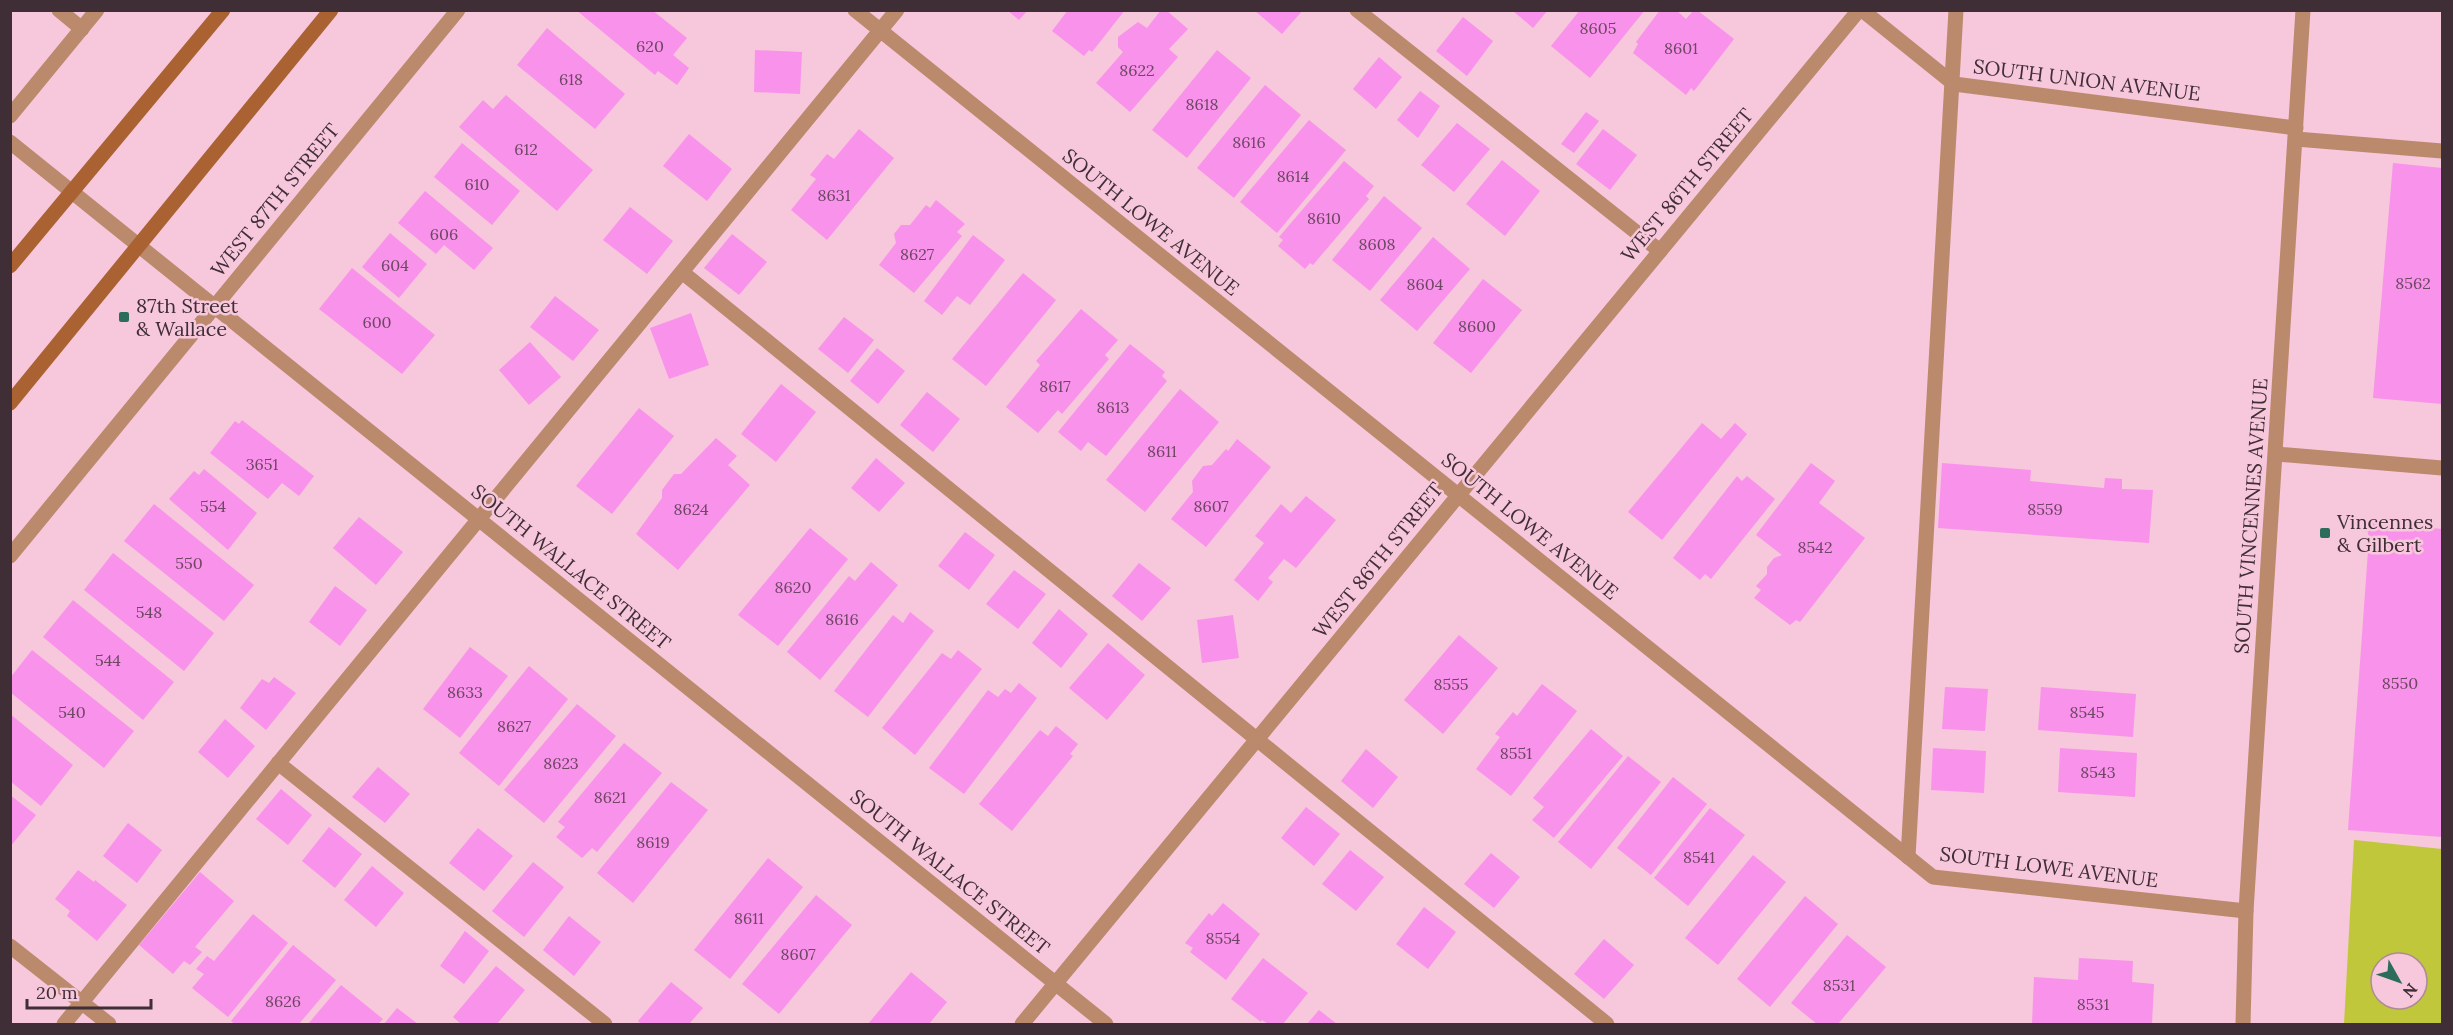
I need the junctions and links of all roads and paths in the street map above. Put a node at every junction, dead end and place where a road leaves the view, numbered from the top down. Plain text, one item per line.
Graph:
1 (59, 10) edge
2 (97, 10) edge
3 (222, 10) edge
4 (332, 10) edge
5 (458, 10) edge
6 (855, 10) edge
7 (897, 10) edge
8 (1357, 10) edge
9 (1861, 10) edge
10 (1956, 10) edge
11 (2303, 10) edge
12 (82, 29) junction
13 (880, 31) junction
14 (1954, 84) junction
15 (10, 116) edge
16 (2296, 133) junction
17 (10, 142) edge
18 (2442, 151) edge
19 (72, 192) junction
20 (139, 246) junction
21 (1660, 251) junction
22 (10, 266) edge
23 (682, 272) junction
24 (215, 307) junction
25 (10, 403) edge
26 (2276, 454) junction
27 (2442, 468) edge
28 (1458, 495) junction
29 (478, 519) junction
30 (10, 556) edge
31 (1258, 739) junction
32 (278, 763) junction
33 (1908, 857) junction
34 (2246, 911) junction
35 (10, 946) edge
36 (1055, 983) junction
37 (81, 1003) junction
38 (64, 1024) edge
39 (109, 1024) edge
40 (605, 1024) edge
41 (1022, 1024) edge
42 (1106, 1024) edge
43 (1607, 1024) edge
44 (2243, 1024) edge

1 - 12 street
2 - 12 street
3 - 19 main road
4 - 20 main road
5 - 24 street, WEST 87TH STREET
6 - 13 street, SOUTH LOWE AVENUE
7 - 13 street
8 - 21 street
9 - 14 street, SOUTH UNION AVENUE
9 - 21 street, WEST 86TH STREET
10 - 14 street
11 - 16 street, SOUTH VINCENNES AVENUE
12 - 15 street
13 - 23 street
13 - 28 street, SOUTH LOWE AVENUE
14 - 16 street, SOUTH UNION AVENUE
14 - 33 street
16 - 18 street, SOUTH UNION AVENUE
16 - 26 street, SOUTH VINCENNES AVENUE
17 - 19 street, SOUTH WALLACE STREET
19 - 20 street, SOUTH WALLACE STREET
19 - 22 main road
20 - 24 street, SOUTH WALLACE STREET
20 - 25 main road
21 - 28 street, WEST 86TH STREET
23 - 29 street
23 - 31 street
24 - 29 street, SOUTH WALLACE STREET
24 - 30 street, WEST 87TH STREET
26 - 27 street
26 - 34 street, SOUTH VINCENNES AVENUE
28 - 31 street, WEST 86TH STREET
28 - 33 street, SOUTH LOWE AVENUE
29 - 32 street
29 - 36 street, SOUTH WALLACE STREET
31 - 36 street, WEST 86TH STREET
31 - 43 street
32 - 37 street
32 - 40 street
33 - 34 street, SOUTH LOWE AVENUE
34 - 44 street, SOUTH VINCENNES AVENUE
35 - 37 street
36 - 41 street, WEST 86TH STREET
36 - 42 street, SOUTH WALLACE STREET
37 - 38 street
37 - 39 street

